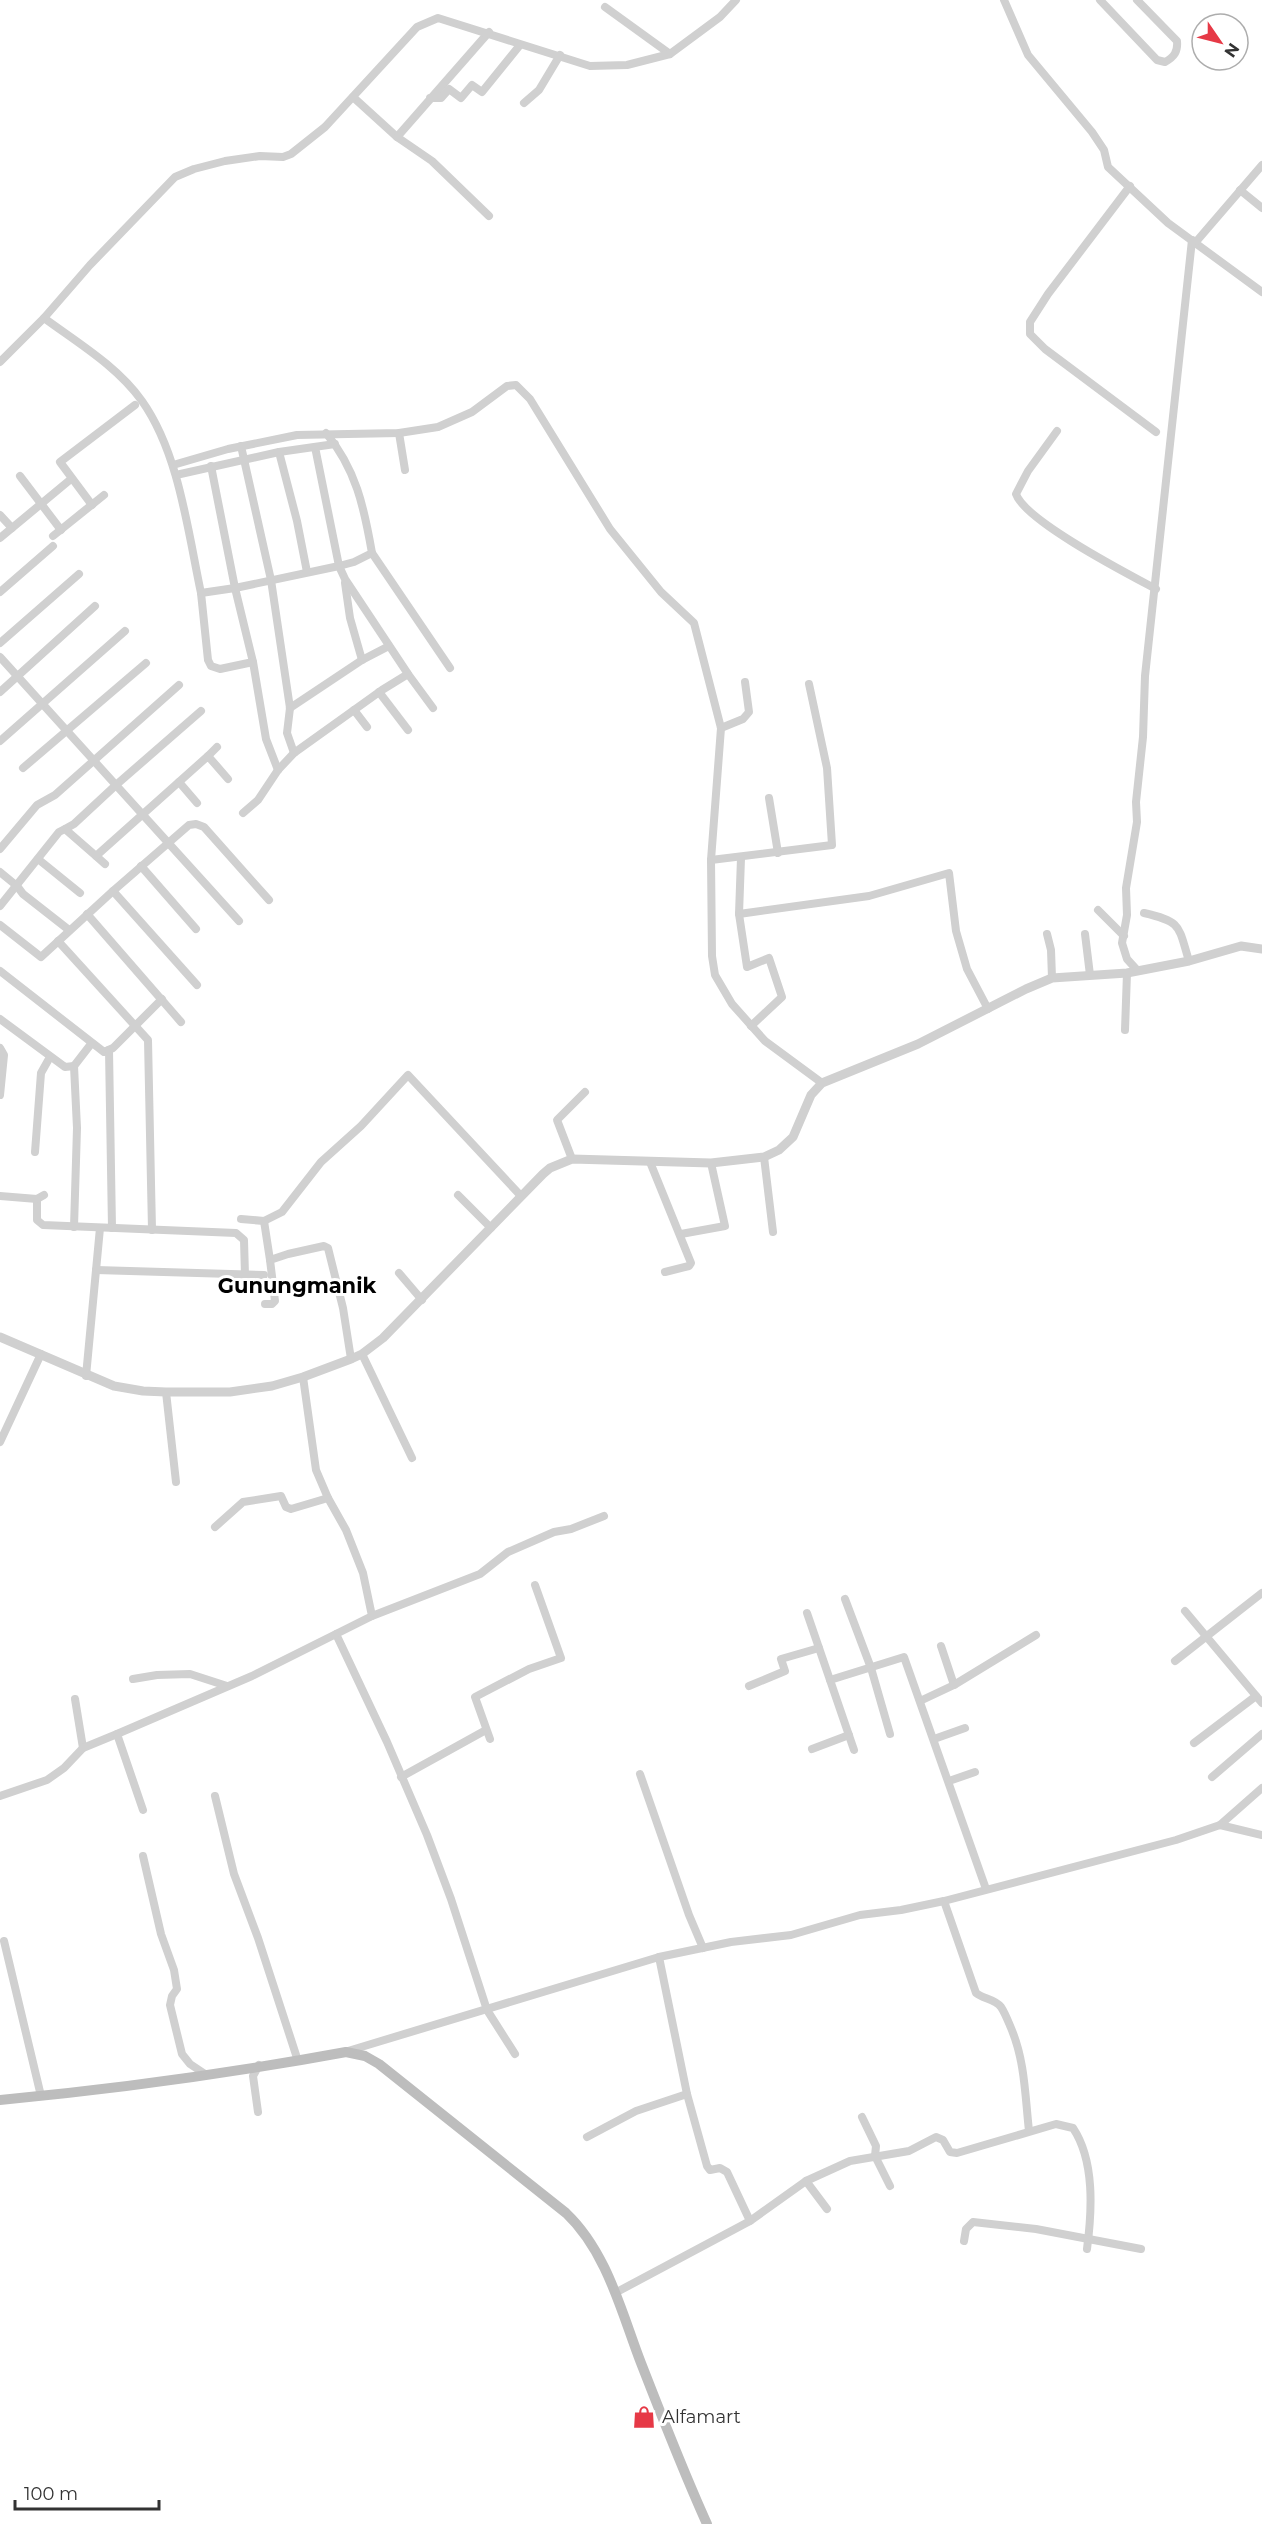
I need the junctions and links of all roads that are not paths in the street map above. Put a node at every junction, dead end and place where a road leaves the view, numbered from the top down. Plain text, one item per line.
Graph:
1 (736, 0) edge
2 (1004, 0) edge
3 (1100, 0) edge
4 (1137, 0) edge
5 (605, 7) dead end
6 (489, 32) junction
7 (520, 45) junction
8 (670, 54) junction
9 (560, 55) junction
10 (352, 97) junction
11 (430, 98) junction
12 (524, 103) dead end
13 (397, 137) junction
14 (1262, 165) edge
15 (1130, 186) junction
16 (1240, 190) junction
17 (1262, 208) edge
18 (489, 216) dead end
19 (1193, 242) junction
20 (1262, 292) edge
21 (44, 318) junction
22 (0, 362) edge
23 (135, 405) dead end
24 (1057, 431) dead end
25 (1156, 432) dead end
26 (326, 433) junction
27 (399, 433) junction
28 (335, 444) junction
29 (242, 446) junction
30 (315, 447) junction
31 (279, 452) junction
32 (244, 461) junction
33 (173, 465) junction
34 (211, 466) junction
35 (405, 470) dead end
36 (176, 475) junction
37 (20, 476) dead end
38 (71, 478) junction
39 (104, 495) dead end
40 (41, 502) junction
41 (92, 505) junction
42 (0, 515) edge
43 (12, 528) junction
44 (61, 530) junction
45 (53, 536) dead end
46 (0, 538) edge
47 (53, 546) dead end
48 (372, 553) junction
49 (339, 566) junction
50 (307, 572) junction
51 (79, 574) dead end
52 (345, 579) junction
53 (271, 580) junction
54 (235, 588) junction
55 (1156, 589) junction
56 (0, 592) edge
57 (201, 593) junction
58 (95, 606) dead end
59 (125, 631) dead end
60 (0, 643) edge
61 (388, 646) junction
62 (0, 657) edge
63 (362, 660) junction
64 (146, 663) dead end
65 (253, 663) junction
66 (450, 668) dead end
67 (408, 674) junction
68 (18, 676) junction
69 (745, 682) dead end
70 (809, 684) dead end
71 (179, 685) dead end
72 (0, 692) edge
73 (379, 692) junction
74 (42, 704) junction
75 (290, 708) junction
76 (433, 708) dead end
77 (354, 710) junction
78 (201, 711) dead end
79 (367, 727) dead end
80 (721, 728) junction
81 (408, 730) dead end
82 (67, 732) junction
83 (0, 741) edge
84 (217, 747) dead end
85 (294, 753) junction
86 (208, 756) junction
87 (93, 761) junction
88 (22, 768) dead end
89 (278, 770) junction
90 (228, 779) dead end
91 (179, 782) junction
92 (116, 785) junction
93 (769, 798) dead end
94 (197, 803) dead end
95 (243, 813) dead end
96 (142, 814) junction
97 (65, 829) junction
98 (167, 843) junction
99 (0, 849) edge
100 (778, 853) junction
101 (96, 856) junction
102 (741, 858) junction
103 (38, 859) junction
104 (711, 860) junction
105 (105, 864) dead end
106 (141, 866) junction
107 (0, 872) edge
108 (17, 886) junction
109 (112, 891) junction
110 (80, 893) dead end
111 (269, 900) dead end
112 (0, 906) edge
113 (1098, 910) dead end
114 (87, 914) junction
115 (739, 914) junction
116 (1144, 914) dead end
117 (239, 921) dead end
118 (0, 925) edge
119 (196, 929) dead end
120 (69, 930) junction
121 (1047, 934) dead end
122 (1084, 934) dead end
123 (1124, 936) junction
124 (58, 941) junction
125 (1262, 949) edge
126 (1189, 961) junction
127 (0, 971) edge
128 (1132, 972) junction
129 (1090, 975) junction
130 (1052, 978) junction
131 (197, 985) dead end
132 (162, 999) junction
133 (988, 1009) junction
134 (0, 1019) edge
135 (181, 1022) dead end
136 (135, 1025) junction
137 (751, 1026) junction
138 (1125, 1030) dead end
139 (91, 1044) junction
140 (0, 1048) edge
141 (109, 1050) junction
142 (50, 1057) junction
143 (74, 1066) junction
144 (822, 1083) junction
145 (0, 1092) edge
146 (585, 1092) dead end
147 (35, 1152) dead end
148 (764, 1157) junction
149 (572, 1159) junction
150 (650, 1162) junction
151 (711, 1163) junction
152 (458, 1195) dead end
153 (0, 1196) edge
154 (522, 1196) junction
155 (241, 1219) dead end
156 (264, 1221) junction
157 (75, 1227) junction
158 (100, 1228) junction
159 (112, 1228) junction
160 (491, 1228) junction
161 (152, 1230) junction
162 (773, 1232) dead end
163 (681, 1234) junction
164 (270, 1260) junction
165 (96, 1270) junction
166 (664, 1272) dead end
167 (399, 1273) dead end
168 (246, 1275) junction
169 (264, 1275) dead end
170 (422, 1300) junction
171 (265, 1304) dead end
172 (0, 1336) edge
173 (41, 1354) junction
174 (362, 1354) junction
175 (351, 1359) junction
176 (86, 1376) junction
177 (303, 1377) junction
178 (166, 1392) junction
179 (0, 1442) edge
180 (412, 1458) dead end
181 (176, 1482) dead end
182 (328, 1498) junction
183 (604, 1516) dead end
184 (215, 1527) dead end
185 (535, 1585) dead end
186 (1262, 1593) edge
187 (844, 1599) dead end
188 (1185, 1611) dead end
189 (807, 1613) dead end
190 (372, 1616) junction
191 (336, 1634) junction
192 (1036, 1635) dead end
193 (1206, 1635) junction
194 (941, 1646) dead end
195 (819, 1648) junction
196 (1175, 1661) dead end
197 (871, 1668) junction
198 (133, 1679) dead end
199 (830, 1680) junction
200 (954, 1685) junction
201 (227, 1686) junction
202 (749, 1686) dead end
203 (1256, 1696) junction
204 (75, 1699) dead end
205 (920, 1701) junction
206 (1262, 1703) edge
207 (965, 1728) dead end
208 (486, 1730) junction
209 (117, 1734) junction
210 (890, 1734) dead end
211 (1262, 1734) edge
212 (849, 1735) junction
213 (490, 1739) dead end
214 (934, 1739) junction
215 (1194, 1743) dead end
216 (84, 1748) junction
217 (812, 1749) dead end
218 (854, 1750) dead end
219 (975, 1772) dead end
220 (640, 1774) dead end
221 (401, 1777) junction
222 (1212, 1777) dead end
223 (949, 1781) junction
224 (1262, 1788) edge
225 (0, 1796) edge
226 (215, 1796) dead end
227 (143, 1810) dead end
228 (1220, 1825) junction
229 (1262, 1835) edge
230 (143, 1856) dead end
231 (986, 1889) junction
232 (944, 1901) junction
233 (4, 1941) dead end
234 (703, 1948) junction
235 (659, 1957) junction
236 (487, 2010) junction
237 (346, 2052) junction
238 (515, 2054) dead end
239 (298, 2061) junction
240 (259, 2065) junction
241 (205, 2074) junction
242 (687, 2094) junction
243 (41, 2096) junction
244 (0, 2100) edge
245 (258, 2112) dead end
246 (862, 2117) dead end
247 (1029, 2131) junction
248 (587, 2137) dead end
249 (875, 2156) junction
250 (806, 2181) junction
251 (890, 2186) dead end
252 (827, 2209) dead end
253 (750, 2221) junction
254 (1088, 2240) junction
255 (964, 2241) dead end
256 (1141, 2248) dead end
257 (1087, 2249) dead end
258 (615, 2293) junction
259 (707, 2524) edge

1 - 8 street
2 - 15 street
3 - 4 street
5 - 8 street
6 - 7 street
6 - 10 street
6 - 11 street
7 - 9 street
7 - 11 street
8 - 9 street
9 - 12 street
10 - 13 street
10 - 21 street
11 - 13 street
13 - 18 street
14 - 16 street
15 - 19 street
15 - 25 street
16 - 17 street
16 - 19 street
19 - 20 street
19 - 55 street
21 - 22 street
21 - 33 street
23 - 38 street
24 - 55 street
26 - 27 street
26 - 28 street
26 - 29 street
27 - 35 street
27 - 80 street
28 - 30 street
28 - 48 street
29 - 32 street
29 - 33 street
30 - 31 street
30 - 49 street
31 - 32 street
31 - 50 street
32 - 34 street
32 - 53 street
33 - 36 street
34 - 36 street
34 - 54 street
36 - 57 street
37 - 40 street
38 - 40 street
38 - 41 street
39 - 41 street
40 - 43 street
40 - 44 street
41 - 44 street
42 - 43 street
43 - 46 street
44 - 45 street
47 - 56 street
48 - 49 street
48 - 66 street
49 - 50 street
49 - 52 street
50 - 53 street
51 - 60 street
52 - 61 street
52 - 63 street
53 - 54 street
53 - 75 street
54 - 57 street
54 - 65 street
55 - 123 street
57 - 65 street
58 - 68 street
59 - 74 street
61 - 63 street
61 - 67 street
62 - 68 street
63 - 75 street
64 - 82 street
65 - 89 street
67 - 73 street
67 - 76 street
68 - 72 street
68 - 74 street
69 - 80 street
70 - 100 street
71 - 87 street
73 - 77 street
73 - 81 street
74 - 82 street
74 - 83 street
75 - 85 street
77 - 79 street
77 - 85 street
78 - 92 street
80 - 104 street
82 - 87 street
82 - 88 street
84 - 86 street
85 - 89 street
86 - 90 street
86 - 91 street
87 - 92 street
87 - 99 street
89 - 95 street
91 - 94 street
91 - 96 street
92 - 96 street
92 - 97 street
93 - 100 street
96 - 98 street
96 - 101 street
97 - 101 street
97 - 103 street
98 - 106 street
98 - 111 street
98 - 117 street
100 - 102 street
101 - 105 street
102 - 104 street
102 - 115 street
103 - 108 street
103 - 110 street
104 - 137 street
106 - 109 street
106 - 119 street
107 - 108 street
108 - 112 street
108 - 120 street
109 - 114 street
109 - 131 street
113 - 123 street
114 - 120 street
114 - 132 street
115 - 133 street
115 - 137 street
116 - 126 street
118 - 124 street
120 - 124 street
121 - 130 street
122 - 129 street
123 - 128 street
124 - 136 street
125 - 126 street
126 - 128 street
127 - 139 street
128 - 129 street
128 - 138 street
129 - 130 street
130 - 133 street
132 - 135 street
132 - 136 street
133 - 144 street
134 - 142 street
136 - 141 street
136 - 161 street
137 - 144 street
139 - 141 street
139 - 143 street
140 - 145 street
141 - 159 street
142 - 143 street
142 - 147 street
143 - 157 street
144 - 148 street
146 - 149 street
148 - 151 street
148 - 162 street
149 - 150 street
149 - 154 street
150 - 151 street
150 - 163 street
151 - 163 street
152 - 160 street
153 - 157 street
154 - 156 street
154 - 160 street
155 - 156 street
156 - 164 street
157 - 158 street
158 - 159 street
158 - 165 street
159 - 161 street
160 - 170 street
161 - 168 street
163 - 166 street
164 - 171 street
164 - 175 street
165 - 168 street
165 - 176 street
167 - 170 street
168 - 169 street
170 - 174 street
172 - 173 street
173 - 176 street
173 - 179 street
174 - 175 street
174 - 180 street
175 - 177 street
176 - 178 street
177 - 178 street
177 - 182 street
178 - 181 street
182 - 184 street
182 - 190 street
183 - 190 street
185 - 208 street
186 - 193 street
187 - 197 street
188 - 193 street
189 - 195 street
190 - 191 street
191 - 201 street
191 - 221 street
192 - 200 street
193 - 196 street
193 - 203 street
194 - 200 street
195 - 199 street
195 - 202 street
197 - 199 street
197 - 205 street
197 - 210 street
198 - 201 street
199 - 212 street
200 - 205 street
201 - 209 street
203 - 206 street
203 - 215 street
204 - 216 street
205 - 214 street
207 - 214 street
208 - 213 street
208 - 221 street
209 - 216 street
209 - 227 street
211 - 222 street
212 - 217 street
212 - 218 street
214 - 223 street
216 - 225 street
219 - 223 street
220 - 234 street
221 - 236 street
223 - 231 street
224 - 228 street
226 - 239 street
228 - 229 street
228 - 231 street
230 - 241 street
231 - 232 street
232 - 234 street
232 - 247 street
233 - 243 street
234 - 235 street
235 - 236 street
235 - 242 street
236 - 237 street
236 - 238 street
237 - 239 main road
237 - 258 main road
239 - 240 main road
240 - 241 main road
240 - 245 street
241 - 243 main road
242 - 248 street
242 - 253 street
243 - 244 main road
246 - 249 street
247 - 249 street
247 - 254 street
249 - 250 street
249 - 251 street
250 - 252 street
250 - 253 street
253 - 258 street
254 - 255 street
254 - 256 street
254 - 257 street
258 - 259 main road

